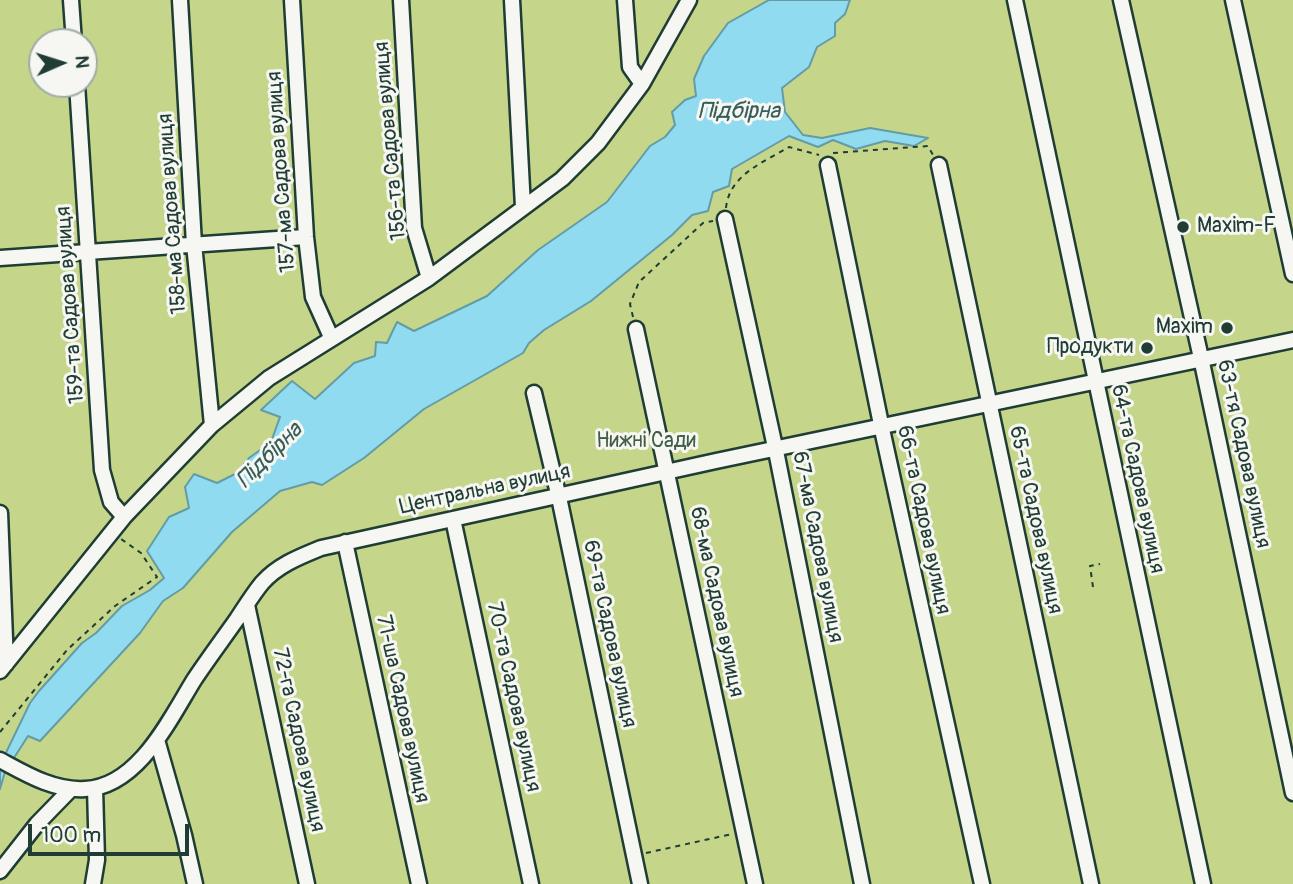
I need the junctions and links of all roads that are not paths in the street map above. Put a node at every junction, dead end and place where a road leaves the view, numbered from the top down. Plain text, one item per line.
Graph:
1 (71, 0) edge
2 (180, 0) edge
3 (292, 0) edge
4 (401, 0) edge
5 (512, 0) edge
6 (625, 0) edge
7 (689, 0) edge
8 (1015, 0) edge
9 (1121, 0) edge
10 (1233, 0) edge
11 (73, 28) edge
12 (642, 84) junction
13 (78, 98) edge
14 (828, 165) dead end
15 (939, 165) dead end
16 (523, 207) junction
17 (725, 219) road end
18 (306, 237) junction
19 (194, 244) junction
20 (89, 252) junction
21 (0, 258) edge
22 (1293, 274) edge
23 (429, 278) junction
24 (636, 329) road end
25 (331, 337) junction
26 (1293, 340) edge
27 (1201, 358) junction
28 (1095, 382) junction
29 (534, 393) dead end
30 (989, 405) junction
31 (212, 425) junction
32 (881, 427) junction
33 (776, 449) junction
34 (667, 472) junction
35 (558, 496) junction
36 (0, 513) edge
37 (124, 517) junction
38 (453, 519) junction
39 (345, 542) junction
40 (247, 605) junction
41 (3, 668) edge
42 (157, 740) junction
43 (0, 760) edge
44 (95, 788) junction
45 (71, 789) junction
46 (1293, 793) edge
47 (0, 871) edge
48 (93, 884) edge
49 (195, 884) edge
50 (307, 884) edge
51 (419, 884) edge
52 (531, 884) edge
53 (640, 884) edge
54 (755, 884) edge
55 (862, 884) edge
56 (982, 884) edge
57 (1091, 884) edge
58 (1203, 884) edge

1 - 11 street
2 - 19 street, 158-ма Садова вулиця
3 - 18 street, 157-ма Садова вулиця
4 - 23 street, 156-та Садова вулиця
5 - 16 street
6 - 12 street
7 - 12 street
8 - 28 street, 64-та Садова вулиця
9 - 27 street, 63-тя Садова вулиця
10 - 22 street
12 - 16 street
13 - 20 street, 159-та Садова вулиця
14 - 32 street, 66-та Садова вулиця
15 - 30 street, 65-та Садова вулиця
16 - 23 street
17 - 33 street, 67-ма Садова вулиця
18 - 19 street
18 - 25 street, 157-ма Садова вулиця
19 - 20 street
19 - 31 street, 158-ма Садова вулиця
20 - 21 street
20 - 37 street, 159-та Садова вулиця
23 - 25 street
24 - 34 street, 68-ма Садова вулиця
25 - 31 street
26 - 27 street, Центральна вулиця
27 - 28 street, Центральна вулиця
27 - 46 street, 63-тя Садова вулиця
28 - 30 street, Центральна вулиця
28 - 58 street, 64-та Садова вулиця
29 - 35 street, 69-та Садова вулиця
30 - 32 street, Центральна вулиця
30 - 57 street, 65-та Садова вулиця
31 - 37 street
32 - 33 street, Центральна вулиця
32 - 56 street, 66-та Садова вулиця
33 - 34 street, Центральна вулиця
33 - 55 street, 67-ма Садова вулиця
34 - 35 street, Центральна вулиця
34 - 54 street, 68-ма Садова вулиця
35 - 38 street, Центральна вулиця
35 - 53 street, 69-та Садова вулиця
36 - 41 street
37 - 41 street
38 - 39 street, Центральна вулиця
38 - 52 street, 70-та Садова вулиця
39 - 40 street, Центральна вулиця
39 - 51 street, 71-ша Садова вулиця
40 - 42 street, Центральна вулиця
40 - 50 street, 72-га Садова вулиця
42 - 44 street, Центральна вулиця
42 - 49 street
43 - 45 street, Центральна вулиця
44 - 45 street, Центральна вулиця
44 - 48 street
45 - 47 street

